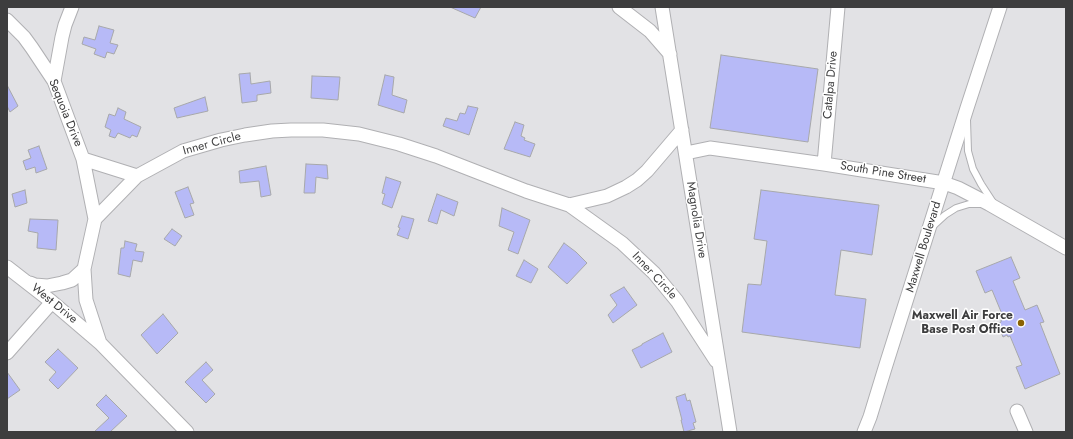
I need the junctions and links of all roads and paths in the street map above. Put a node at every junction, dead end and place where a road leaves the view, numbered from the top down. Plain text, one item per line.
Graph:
1 (72, 7) edge
2 (619, 7) edge
3 (662, 7) edge
4 (838, 7) edge
5 (990, 7) edge
6 (1000, 7) edge
7 (7, 20) edge
8 (670, 56) junction
9 (54, 81) junction
10 (967, 108) junction
11 (682, 130) junction
12 (686, 153) junction
13 (82, 159) junction
14 (824, 164) junction
15 (137, 176) junction
16 (944, 182) junction
17 (569, 205) junction
18 (993, 206) junction
19 (95, 219) junction
20 (929, 230) junction
21 (1066, 248) edge
22 (7, 267) edge
23 (84, 269) junction
24 (24, 281) junction
25 (52, 302) junction
26 (100, 343) junction
27 (7, 353) edge
28 (719, 366) junction
29 (1017, 410) dead end
30 (187, 432) edge
31 (730, 432) edge
32 (864, 432) edge
33 (1026, 432) edge

1 - 9 street
2 - 8 street
3 - 8 street, Magnolia Drive
4 - 14 street, Catalpa Drive
5 - 10 street, Maxwell Boulevard
6 - 10 street, Maxwell Boulevard
7 - 9 street, Sequoia Drive
8 - 11 street, Magnolia Drive
9 - 13 street, Sequoia Drive
10 - 16 street, Maxwell Boulevard
10 - 18 lane
11 - 12 street, Magnolia Drive
11 - 17 street
12 - 14 street, South Pine Street
12 - 28 street, Magnolia Drive
13 - 15 street
13 - 19 street, Sequoia Drive
14 - 16 street, South Pine Street
15 - 17 street, Inner Circle
15 - 19 street, Inner Circle
16 - 18 street, South Pine Street
16 - 20 street, Maxwell Boulevard
17 - 28 street, Inner Circle
18 - 20 lane
18 - 21 street, South Pine Street
19 - 23 street
20 - 32 street, Maxwell Boulevard
22 - 24 street, West Drive
23 - 24 street
23 - 26 street
24 - 25 street, West Drive
25 - 26 street, West Drive
25 - 27 street
26 - 30 street
28 - 31 street, Magnolia Drive
29 - 33 street

